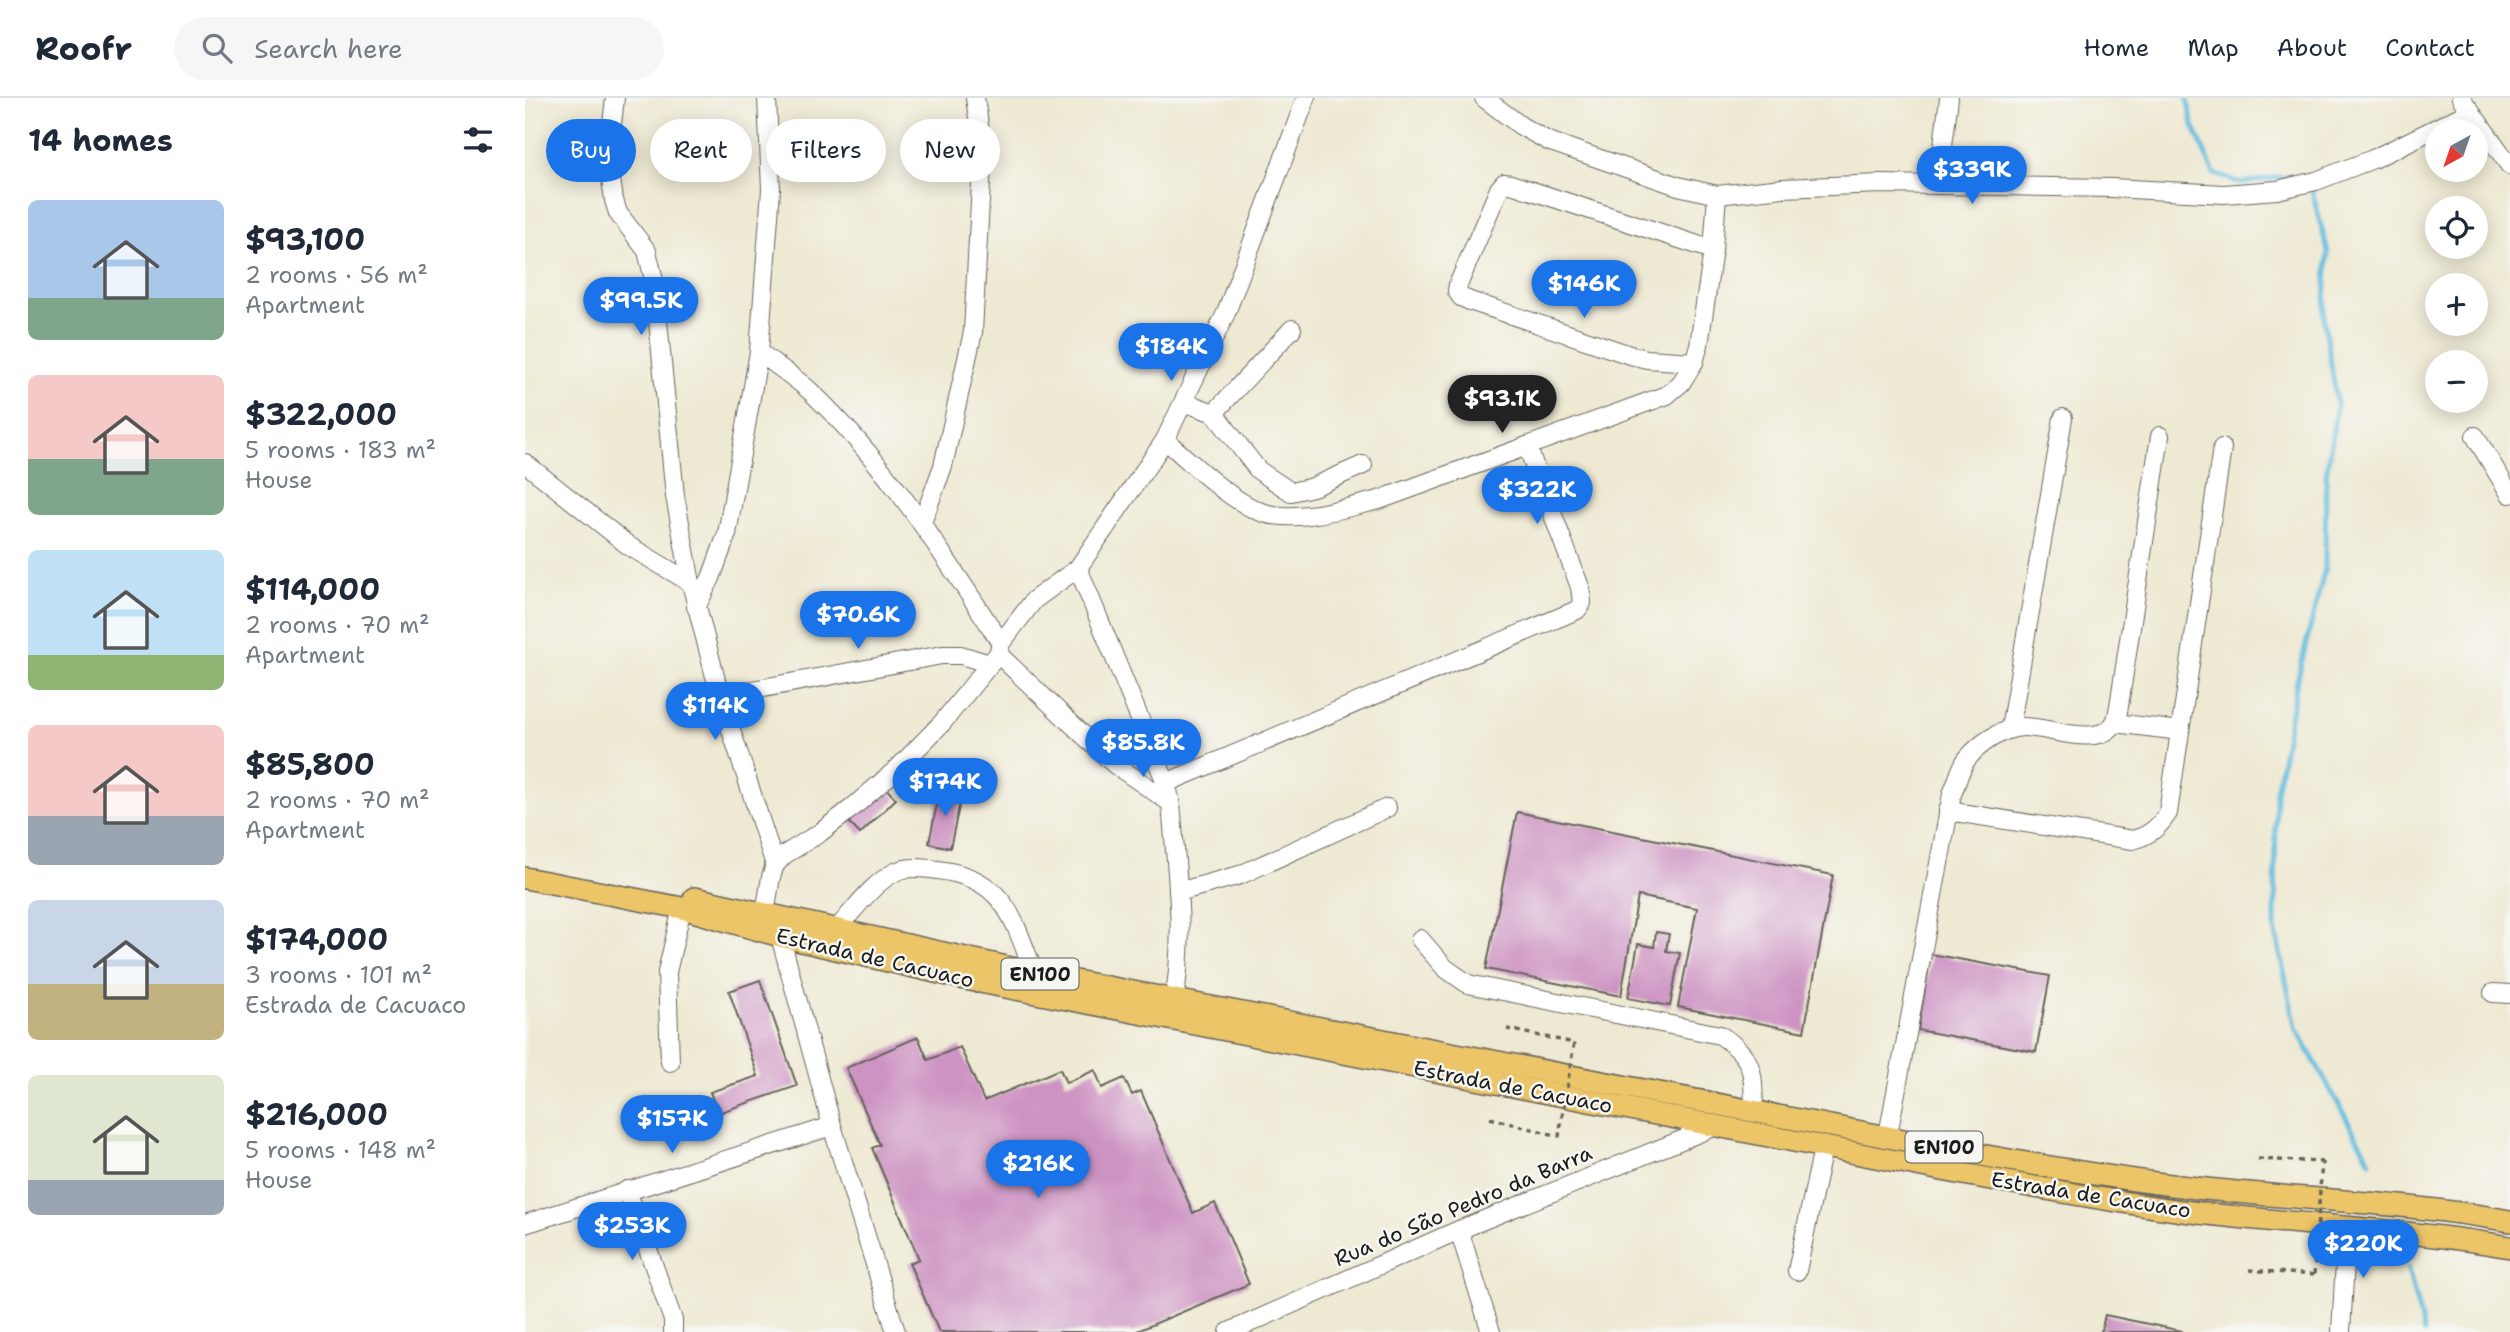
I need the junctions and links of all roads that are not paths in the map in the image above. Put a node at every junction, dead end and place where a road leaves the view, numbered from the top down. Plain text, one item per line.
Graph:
1 (615, 98) edge
2 (767, 98) edge
3 (975, 98) edge
4 (1306, 98) edge
5 (1484, 98) edge
6 (1949, 98) edge
7 (2466, 104) edge
8 (2510, 166) edge
9 (1938, 185) junction
10 (1717, 195) junction
11 (1713, 250) junction
12 (1292, 329) dead end
13 (759, 352) junction
14 (1694, 362) junction
15 (1184, 402) junction
16 (1214, 413) junction
17 (2063, 418) dead end
18 (2160, 436) dead end
19 (2475, 436) dead end
20 (1165, 440) junction
21 (1527, 446) junction
22 (2222, 449) dead end
23 (525, 463) edge
24 (1363, 465) dead end
25 (2510, 494) edge
26 (922, 523) junction
27 (1078, 568) junction
28 (691, 583) junction
29 (696, 607) junction
30 (997, 654) junction
31 (720, 696) junction
32 (2115, 723) junction
33 (2010, 729) junction
34 (2180, 731) junction
35 (1166, 783) junction
36 (1171, 803) junction
37 (1387, 808) dead end
38 (1948, 811) junction
39 (525, 863) edge
40 (775, 865) junction
41 (525, 878) edge
42 (1178, 892) junction
43 (682, 908) junction
44 (765, 913) junction
45 (837, 929) junction
46 (780, 936) junction
47 (1420, 939) dead end
48 (1034, 973) junction
49 (1174, 1000) junction
50 (670, 1062) dead end
51 (1754, 1110) junction
52 (832, 1126) junction
53 (1716, 1126) junction
54 (1888, 1135) junction
55 (1823, 1148) junction
56 (627, 1190) junction
57 (2510, 1221) edge
58 (525, 1224) edge
59 (2347, 1226) junction
60 (1459, 1230) junction
61 (2510, 1247) edge
62 (1797, 1271) dead end
63 (673, 1332) edge
64 (896, 1332) edge
65 (1229, 1332) edge
66 (1491, 1332) edge
67 (2341, 1332) edge

1 - 28 street
2 - 13 street
3 - 26 street
4 - 15 street
5 - 10 street
6 - 9 street
7 - 8 street
7 - 9 street
9 - 10 street
10 - 11 street
11 - 14 street
11 - 14 street
12 - 16 street
13 - 26 street
13 - 29 street
14 - 21 street
15 - 16 street
15 - 20 street
16 - 24 street
17 - 33 street
18 - 32 street
19 - 25 street
20 - 21 street
20 - 27 street
21 - 35 street
22 - 34 street
23 - 28 street
26 - 30 street
27 - 30 street
27 - 35 street
28 - 29 street
29 - 31 street
30 - 31 street
30 - 36 street
30 - 40 street
31 - 40 street
32 - 33 street
32 - 34 street
33 - 38 street
34 - 38 street
35 - 36 street
36 - 42 street
37 - 42 street
38 - 54 street
39 - 44 main road, Estrada de Cacuaco / EN100
40 - 44 street
41 - 43 main road, Estrada de Cacuaco / EN100
42 - 49 street
43 - 46 main road, Estrada de Cacuaco / EN100
43 - 50 street
44 - 45 main road, Estrada de Cacuaco / EN100
45 - 48 main road, Estrada de Cacuaco / EN100
45 - 48 street
46 - 52 street
46 - 53 main road, Estrada de Cacuaco / EN100
47 - 51 street
48 - 49 main road, Estrada de Cacuaco / EN100
49 - 51 main road, Estrada de Cacuaco / EN100
51 - 54 main road, Estrada de Cacuaco / EN100
52 - 56 street
52 - 64 street
53 - 55 main road, Estrada de Cacuaco / EN100
53 - 60 street, Rua do São Pedro da Barra
54 - 57 main road, Estrada de Cacuaco / EN100
55 - 59 main road, Estrada de Cacuaco / EN100
55 - 62 street
56 - 58 street
56 - 63 street
59 - 61 main road, Estrada de Cacuaco / EN100
59 - 67 street
60 - 65 street, Rua do São Pedro da Barra
60 - 66 street

